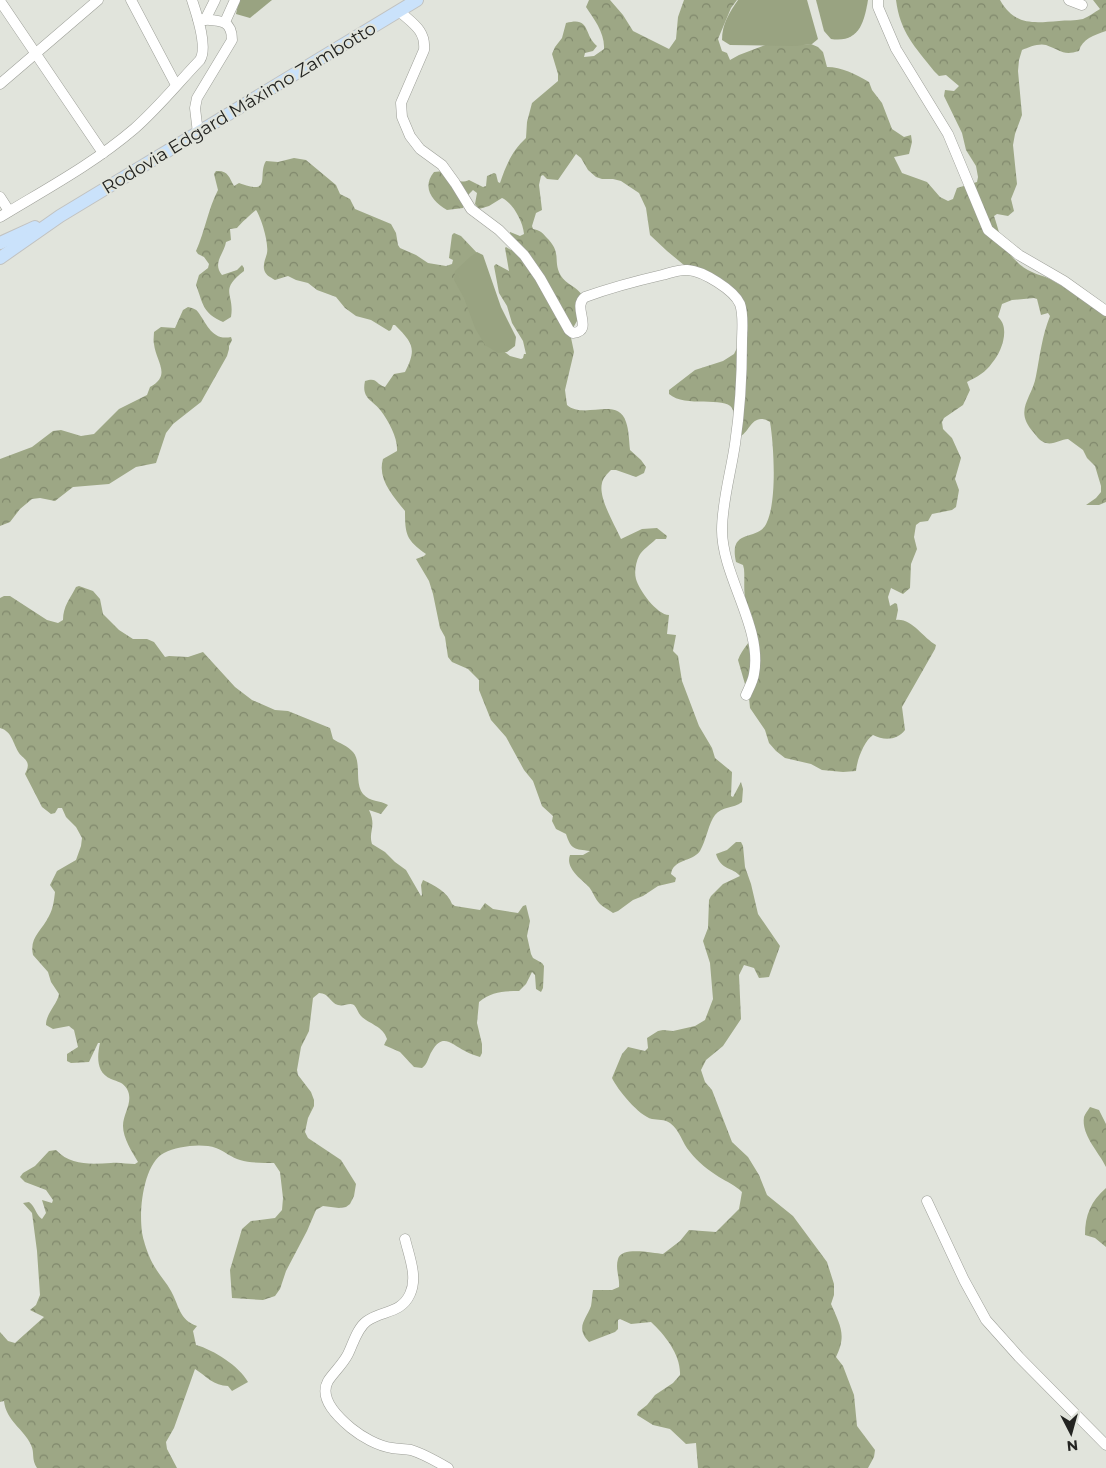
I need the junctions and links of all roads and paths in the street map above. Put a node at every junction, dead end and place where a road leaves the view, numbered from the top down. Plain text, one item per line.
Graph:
1 (98, 0) edge
2 (131, 0) edge
3 (192, 0) edge
4 (215, 0) edge
5 (236, 0) edge
6 (417, 0) edge
7 (878, 0) edge
8 (1069, 0) edge
9 (0, 1) edge
10 (1082, 5) dead end
11 (398, 11) junction
12 (202, 19) junction
13 (225, 22) junction
14 (36, 54) junction
15 (0, 84) edge
16 (176, 85) junction
17 (198, 133) junction
18 (103, 153) junction
19 (0, 197) edge
20 (10, 211) junction
21 (60, 216) junction
22 (0, 217) edge
23 (0, 243) edge
24 (0, 258) edge
25 (1106, 311) edge
26 (746, 695) dead end
27 (927, 1201) dead end
28 (405, 1239) dead end
29 (1106, 1445) edge
30 (448, 1468) edge

1 - 14 street
2 - 16 street
3 - 12 street
4 - 12 street
5 - 13 street
6 - 11 main road, Rodovia Edgard Máximo Zambotto
7 - 25 street
8 - 10 street
9 - 14 street
11 - 17 main road, Rodovia Edgard Máximo Zambotto
11 - 26 street
12 - 13 street
12 - 16 street
13 - 17 street
14 - 15 street
14 - 18 street
16 - 18 street
17 - 21 main road, Rodovia Edgard Máximo Zambotto
18 - 20 street
19 - 20 street
20 - 22 street
21 - 23 main road, Rodovia Edgard Máximo Zambotto
21 - 24 main road, Rodovia Edgard Máximo Zambotto
27 - 29 street
28 - 30 street

